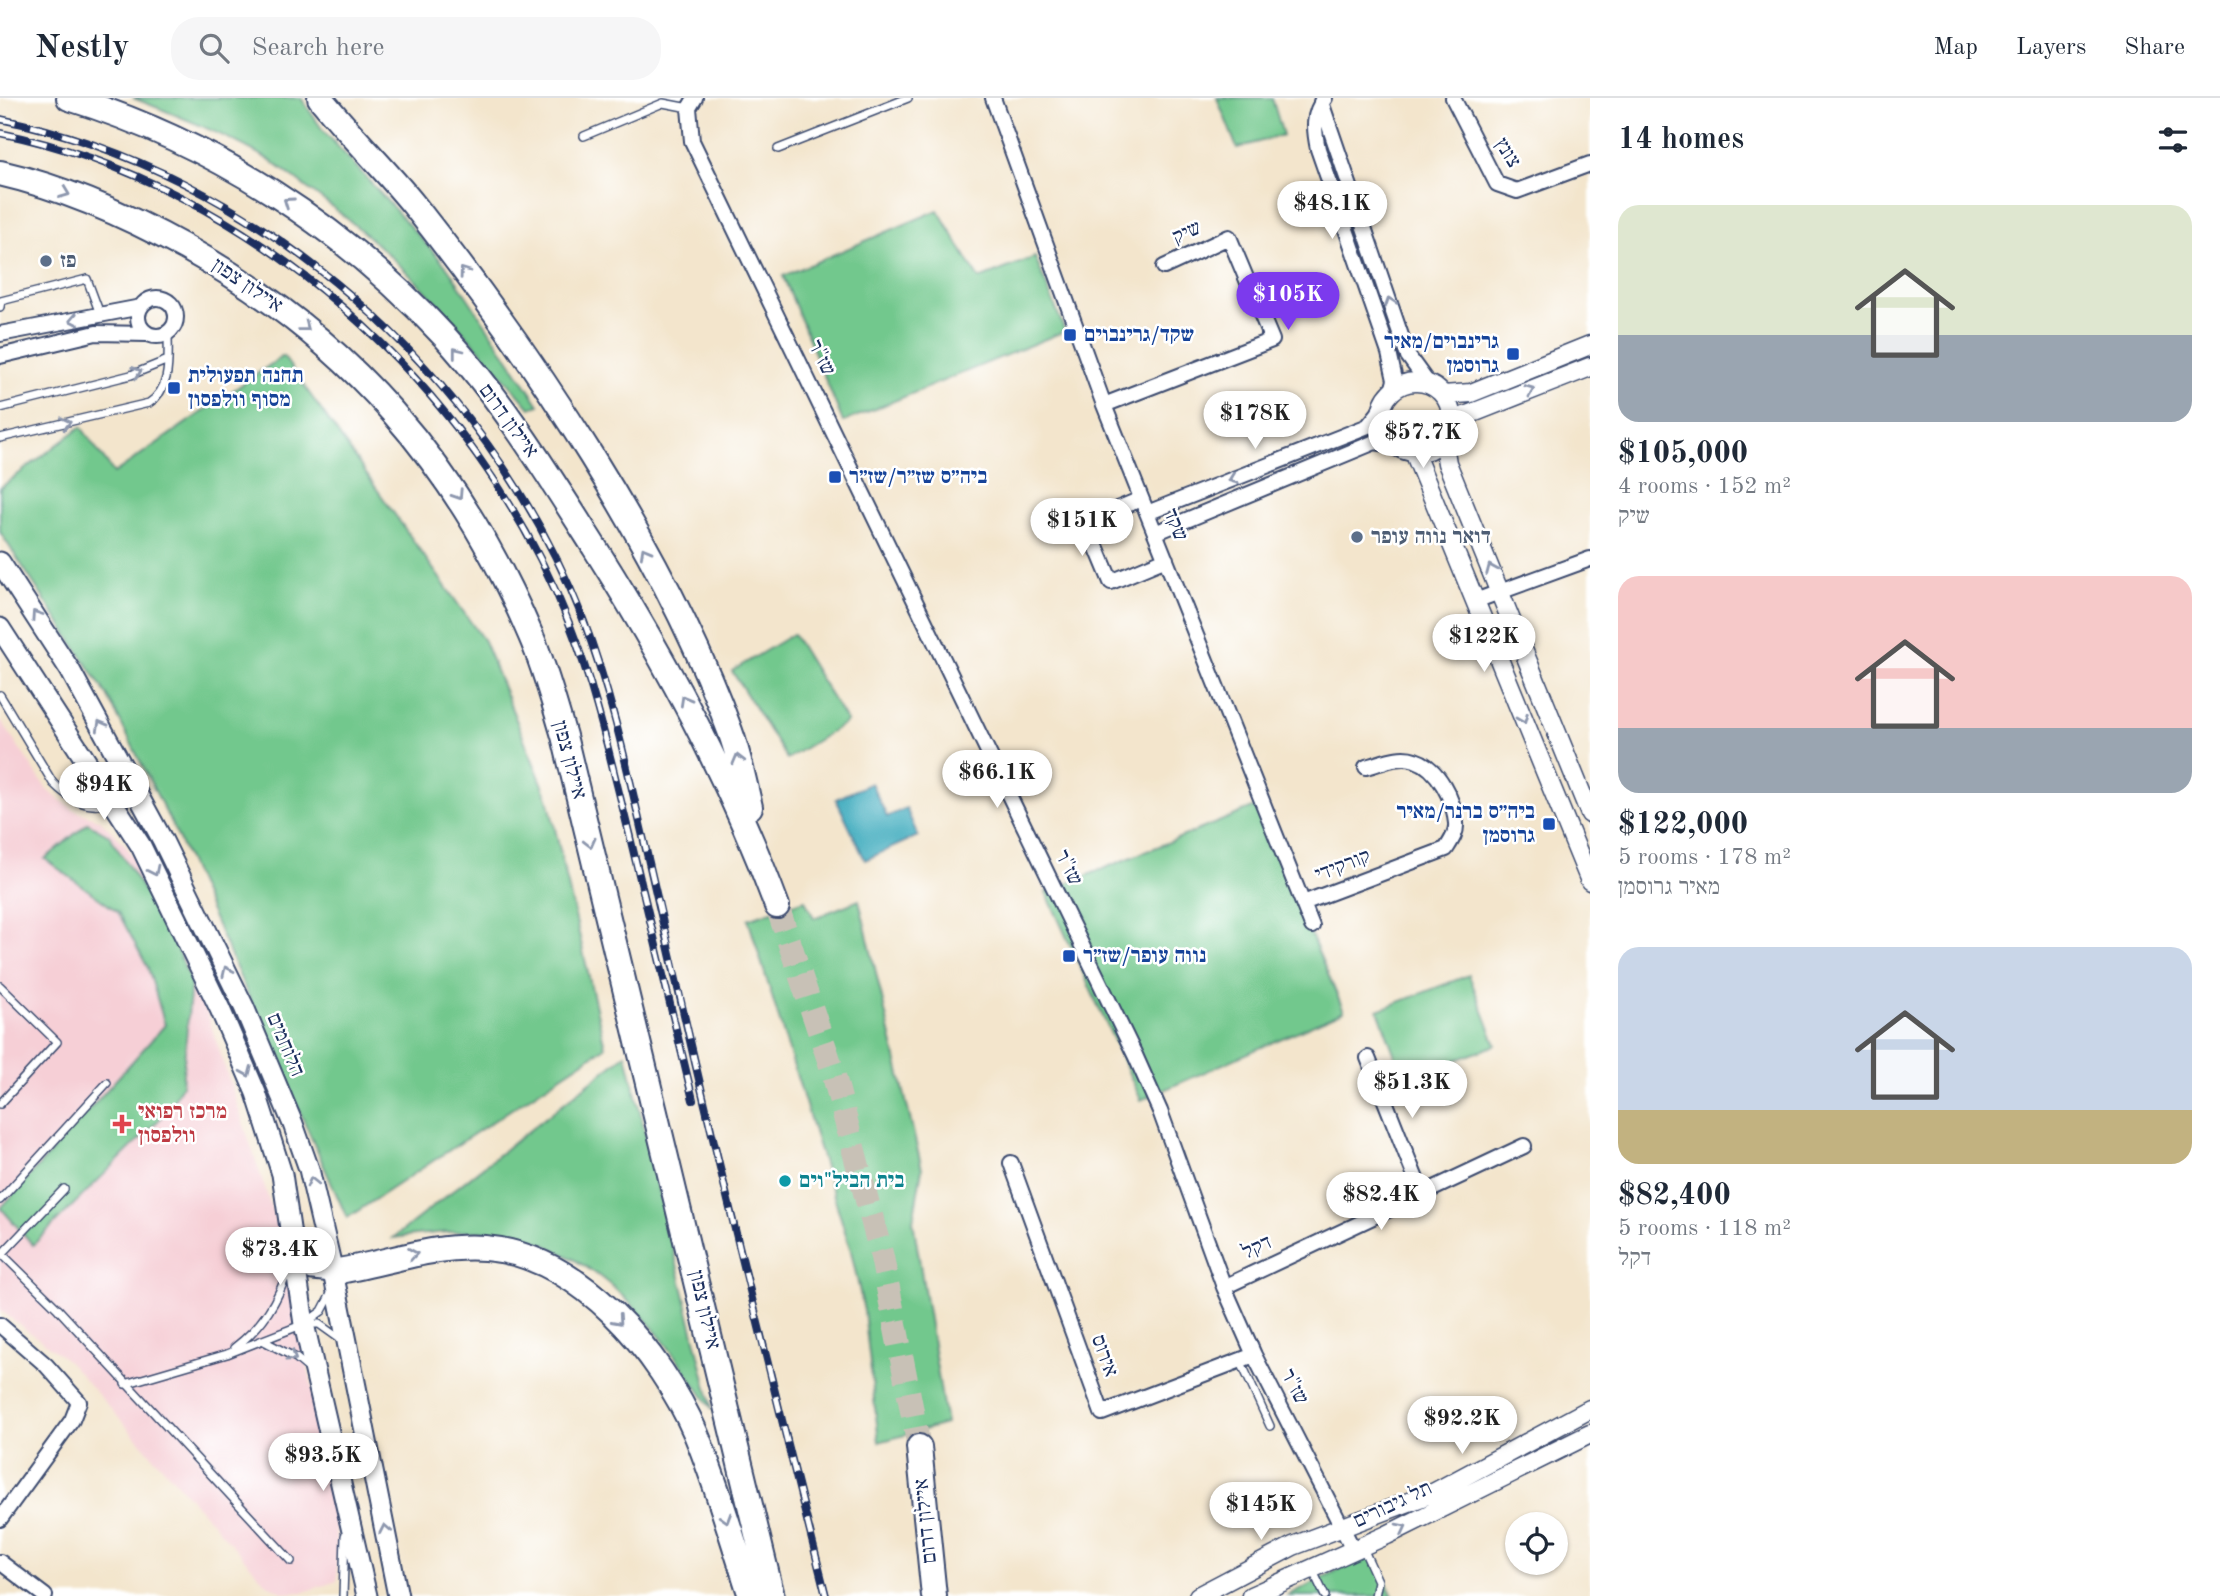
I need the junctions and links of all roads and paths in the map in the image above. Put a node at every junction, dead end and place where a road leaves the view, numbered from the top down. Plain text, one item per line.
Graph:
1 (69, 98) edge
2 (320, 98) edge
3 (337, 98) edge
4 (908, 98) edge
5 (993, 98) edge
6 (1453, 98) edge
7 (668, 100) edge
8 (1323, 100) edge
9 (692, 103) edge
10 (584, 136) dead end
11 (778, 149) dead end
12 (374, 158) junction
13 (1590, 164) edge
14 (0, 173) edge
15 (1164, 267) dead end
16 (0, 307) edge
17 (141, 307) junction
18 (100, 314) junction
19 (168, 333) junction
20 (0, 334) edge
21 (147, 334) junction
22 (1590, 345) edge
23 (0, 356) edge
24 (168, 360) junction
25 (1590, 366) edge
26 (1436, 390) junction
27 (1392, 391) junction
28 (1104, 405) junction
29 (0, 408) edge
30 (1381, 410) junction
31 (1445, 435) junction
32 (0, 438) edge
33 (1394, 445) junction
34 (1414, 452) junction
35 (1144, 506) junction
36 (1155, 533) junction
37 (1166, 559) junction
38 (1590, 559) edge
39 (0, 562) edge
40 (1501, 593) junction
41 (1475, 601) junction
42 (0, 628) edge
43 (0, 695) edge
44 (121, 762) junction
45 (1366, 767) dead end
46 (112, 797) junction
47 (1590, 814) edge
48 (1590, 881) edge
49 (1303, 903) junction
50 (1312, 926) dead end
51 (0, 986) edge
52 (1368, 1058) dead end
53 (107, 1083) dead end
54 (0, 1104) edge
55 (1524, 1146) dead end
56 (1011, 1163) dead end
57 (64, 1189) dead end
58 (1422, 1194) junction
59 (0, 1200) edge
60 (295, 1246) junction
61 (1, 1253) edge
62 (333, 1272) junction
63 (1224, 1287) junction
64 (304, 1324) junction
65 (0, 1325) edge
66 (262, 1340) junction
67 (348, 1352) junction
68 (227, 1353) junction
69 (1247, 1358) junction
70 (317, 1380) junction
71 (125, 1384) junction
72 (1590, 1409) edge
73 (1270, 1426) dead end
74 (1590, 1434) edge
75 (919, 1447) tunnel mouth
76 (347, 1508) junction
77 (0, 1519) edge
78 (1342, 1526) junction
79 (1357, 1547) junction
80 (291, 1561) dead end
81 (0, 1562) edge
82 (1311, 1568) junction
83 (46, 1596) edge
84 (343, 1596) edge
85 (367, 1596) edge
86 (398, 1596) edge
87 (751, 1596) edge
88 (772, 1596) edge
89 (934, 1596) edge
90 (1198, 1596) edge
91 (1251, 1596) edge
92 (1325, 1596) edge
93 (1375, 1596) edge

1 - 12 highway, איילון דרום
2 - 12 highway
3 - 12 highway
4 - 11 lane
5 - 28 street, שקד
6 - 13 street, צונץ
7 - 9 lane
7 - 10 lane
26 -> 8 street
8 - 27 street
9 - 63 street, שז"ר
14 -> 88 highway, איילון צפון
15 - 28 street, שיק
16 - 18 lane
17 - 18 street
17 - 19 street
17 - 21 street
18 -> 20 street
19 - 21 street
19 - 24 lane
21 - 23 street
22 - 26 street
29 -> 24 lane
32 -> 24 lane
31 -> 25 street
26 - 27 street
26 - 31 street
27 - 30 street
28 - 35 street, שקד
30 - 33 street
30 -> 35 street
31 - 34 street
40 -> 31 street
33 - 34 street
33 - 36 street
34 - 41 street
35 - 36 street, שקד
35 - 37 street
36 - 37 street, שקד
37 - 49 street, שקד
38 - 40 street
44 -> 39 main road, הלוחמים
40 - 41 street
40 - 47 street
41 -> 48 street
42 - 46 main road
43 - 46 lane
44 - 46 lane
62 -> 44 main road, הלוחמים
45 - 49 street, קורקידי
46 -> 60 main road
49 - 50 street, שקד
51 - 54 lane
52 - 58 street
53 - 59 lane
55 - 58 street, דקל
56 - 69 street, אירוס
57 - 61 lane
58 - 63 street, דקל
60 - 62 main road
60 - 64 main road
60 - 68 lane
61 - 71 lane
62 - 64 lane
62 - 67 main road, הלוחמים
62 -> 87 highway
63 - 69 street, שז"ר
64 - 66 lane
64 - 67 lane
64 - 70 main road
65 - 77 street
66 - 68 lane
66 -> 70 lane
86 -> 67 main road, הלוחמים
68 - 71 lane
69 - 73 lane
69 - 78 street, שז"ר
70 - 76 main road
71 - 80 lane
72 - 78 street, תל גיבורים
79 -> 74 street, תל גיבורים
75 - 89 highway, איילון דרום
76 - 84 lane
76 - 85 main road
78 - 79 street, שז"ר
78 - 90 street, תל גיבורים
79 - 82 street, תל גיבורים
79 - 93 lane
81 - 83 street
82 - 91 street, תל גיבורים
82 - 92 lane

